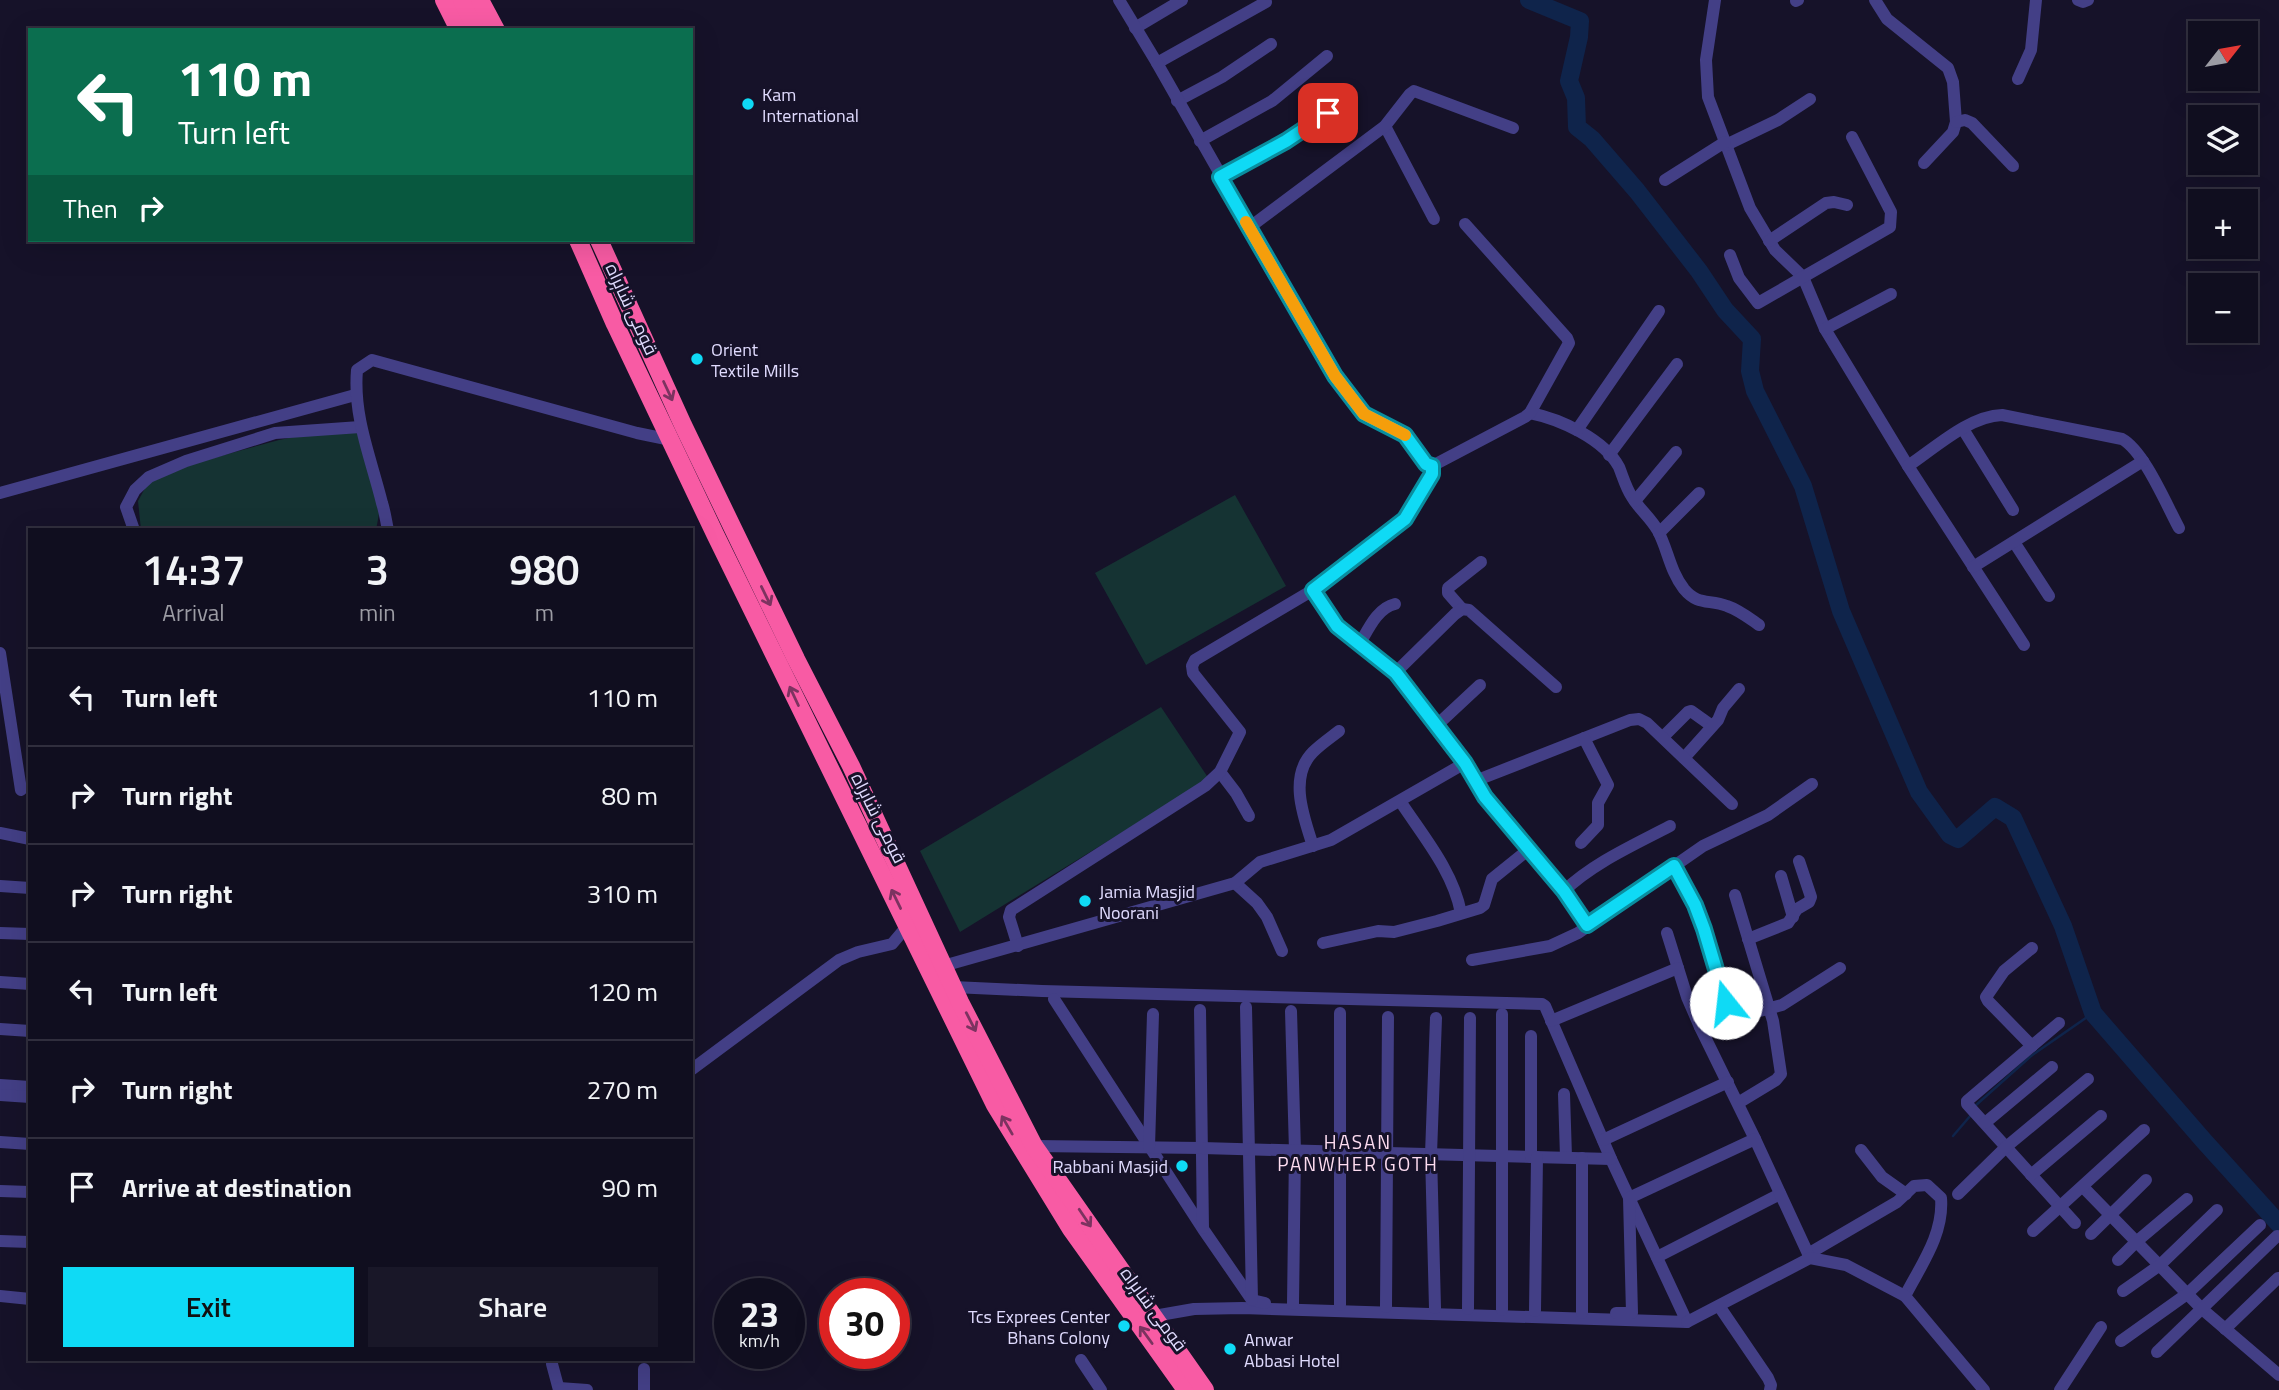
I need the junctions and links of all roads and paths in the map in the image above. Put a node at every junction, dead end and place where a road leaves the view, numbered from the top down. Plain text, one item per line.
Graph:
1 (443, 0) edge
2 (462, 0) edge
3 (480, 0) edge
4 (1119, 0) edge
5 (1182, 0) edge
6 (1714, 0) edge
7 (1875, 0) edge
8 (2036, 0) edge
9 (2078, 0) edge
10 (2088, 0) edge
11 (1266, 2) dead end
12 (458, 28) edge
13 (476, 28) edge
14 (495, 28) edge
15 (1135, 28) junction
16 (1272, 44) dead end
17 (1327, 56) dead end
18 (1157, 62) junction
19 (2018, 79) dead end
20 (1810, 99) dead end
21 (1177, 102) junction
22 (1328, 113) dead end
23 (1956, 122) junction
24 (1385, 126) junction
25 (1513, 128) dead end
26 (1852, 137) dead end
27 (1200, 141) junction
28 (1726, 143) junction
29 (1924, 163) dead end
30 (2013, 166) dead end
31 (1220, 177) junction
32 (1665, 180) dead end
33 (1847, 205) dead end
34 (1434, 219) dead end
35 (1465, 224) dead end
36 (1250, 227) junction
37 (1769, 241) junction
38 (579, 242) edge
39 (600, 242) edge
40 (1730, 255) dead end
41 (1803, 277) junction
42 (1891, 294) dead end
43 (1659, 311) dead end
44 (1825, 329) junction
45 (1677, 364) dead end
46 (355, 395) junction
47 (1530, 413) junction
48 (360, 427) junction
49 (1963, 429) junction
50 (1577, 430) junction
51 (671, 440) junction
52 (1676, 452) dead end
53 (1609, 455) junction
54 (2143, 461) junction
55 (1432, 466) junction
56 (1908, 466) junction
57 (0, 493) edge
58 (1699, 493) dead end
59 (1635, 501) junction
60 (2013, 510) dead end
61 (133, 528) edge
62 (388, 528) edge
63 (2179, 528) dead end
64 (1659, 533) junction
65 (2014, 542) junction
66 (1481, 562) dead end
67 (1973, 567) junction
68 (1313, 590) junction
69 (2049, 596) dead end
70 (1395, 604) dead end
71 (1462, 609) junction
72 (1759, 625) dead end
73 (1359, 645) junction
74 (2024, 645) dead end
75 (0, 653) edge
76 (1396, 673) junction
77 (1480, 685) dead end
78 (1556, 687) dead end
79 (1739, 689) dead end
80 (1436, 726) junction
81 (1712, 726) junction
82 (1339, 731) dead end
83 (1663, 737) junction
84 (1584, 738) junction
85 (1684, 758) junction
86 (1465, 763) junction
87 (1220, 772) junction
88 (1475, 781) junction
89 (1812, 784) dead end
90 (21, 790) dead end
91 (1400, 801) junction
92 (1732, 804) dead end
93 (1249, 816) dead end
94 (1670, 826) dead end
95 (0, 832) edge
96 (28, 839) edge
97 (1581, 843) dead end
98 (1313, 846) junction
99 (1528, 850) junction
100 (1800, 861) dead end
101 (1674, 866) junction
102 (1781, 876) dead end
103 (1234, 883) junction
104 (0, 886) edge
105 (28, 888) edge
106 (1564, 891) junction
107 (1735, 895) dead end
108 (1461, 913) junction
109 (1793, 917) junction
110 (908, 925) junction
111 (1587, 925) junction
112 (0, 933) edge
113 (1667, 933) dead end
114 (28, 934) edge
115 (1748, 939) junction
116 (1323, 943) dead end
117 (1018, 946) junction
118 (2032, 948) dead end
119 (1283, 951) dead end
120 (1472, 960) dead end
121 (943, 966) junction
122 (1678, 968) junction
123 (1840, 968) dead end
124 (0, 982) edge
125 (28, 984) edge
126 (953, 987) junction
127 (1054, 999) dead end
128 (1247, 1007) dead end
129 (1769, 1009) junction
130 (1200, 1010) dead end
131 (1291, 1012) dead end
132 (1340, 1013) dead end
133 (1153, 1014) dead end
134 (1502, 1014) dead end
135 (1388, 1017) dead end
136 (1436, 1018) dead end
137 (1470, 1018) dead end
138 (1731, 1019) junction
139 (1551, 1021) junction
140 (2059, 1023) dead end
141 (1700, 1027) junction
142 (0, 1029) edge
143 (28, 1031) edge
144 (1531, 1036) dead end
145 (2032, 1046) junction
146 (2052, 1067) dead end
147 (693, 1069) edge
148 (2088, 1079) dead end
149 (1728, 1082) junction
150 (0, 1085) edge
151 (28, 1087) edge
152 (1564, 1094) dead end
153 (0, 1095) edge
154 (28, 1097) edge
155 (1738, 1103) junction
156 (2101, 1116) dead end
157 (1985, 1123) junction
158 (2144, 1130) dead end
159 (1755, 1139) junction
160 (1603, 1140) junction
161 (0, 1142) edge
162 (28, 1144) edge
163 (1034, 1146) junction
164 (1149, 1147) junction
165 (1202, 1147) junction
166 (2006, 1147) junction
167 (1248, 1149) junction
168 (1861, 1150) dead end
169 (1295, 1151) junction
170 (1340, 1152) junction
171 (1388, 1153) junction
172 (1431, 1154) junction
173 (1470, 1155) junction
174 (1502, 1156) junction
175 (1534, 1157) junction
176 (1566, 1157) junction
177 (1582, 1158) junction
178 (1611, 1158) junction
179 (2031, 1175) junction
180 (2146, 1180) dead end
181 (2083, 1187) junction
182 (0, 1191) edge
183 (28, 1192) edge
184 (1780, 1194) junction
185 (1906, 1194) junction
186 (1958, 1194) dead end
187 (1629, 1198) junction
188 (2187, 1199) dead end
189 (2060, 1207) junction
190 (2217, 1210) dead end
191 (2110, 1215) junction
192 (2075, 1223) dead end
193 (2260, 1225) dead end
194 (1203, 1229) junction
195 (2033, 1230) dead end
196 (2091, 1234) dead end
197 (2277, 1236) edge
198 (0, 1241) edge
199 (28, 1242) edge
200 (2136, 1242) junction
201 (1809, 1256) junction
202 (1657, 1257) junction
203 (2118, 1260) dead end
204 (2160, 1265) junction
205 (2278, 1279) edge
206 (2123, 1291) dead end
207 (2187, 1294) junction
208 (0, 1296) edge
209 (1905, 1296) junction
210 (28, 1299) edge
211 (1252, 1300) junction
212 (1293, 1304) junction
213 (1340, 1305) junction
214 (1719, 1306) junction
215 (1386, 1307) junction
216 (1435, 1308) junction
217 (1468, 1309) junction
218 (2202, 1309) junction
219 (1502, 1310) junction
220 (1535, 1311) junction
221 (1582, 1313) junction
222 (1154, 1316) junction
223 (1687, 1322) junction
224 (2101, 1327) dead end
225 (2225, 1329) junction
226 (2121, 1341) dead end
227 (2157, 1352) dead end
228 (1081, 1360) dead end
229 (552, 1364) dead end
230 (643, 1369) dead end
231 (2279, 1375) edge
232 (559, 1389) edge
233 (587, 1390) edge
234 (644, 1390) edge
235 (1101, 1390) edge
236 (1186, 1390) edge
237 (1205, 1390) edge
238 (1770, 1390) edge
239 (1984, 1390) edge
240 (2060, 1390) edge

1 - 12 highway
2 - 13 highway
3 - 14 highway
4 - 15 street
5 - 15 street
6 - 28 street
7 - 23 street
8 - 19 street
9 - 10 street
11 - 18 street
15 - 18 street
16 - 21 street
17 - 27 street
18 - 21 street
20 - 28 street
21 - 27 street
22 - 31 street
23 - 29 street
23 - 30 street
24 - 25 street
24 - 34 street
24 - 36 street
26 - 41 street
27 - 31 street
28 - 32 street
28 - 37 street
31 - 36 street
33 - 37 street
35 - 47 street
36 - 55 street
37 - 41 street
38 - 51 highway, قومی شاہراہ
39 -> 121 highway, قومی شاہراہ
40 - 41 street
41 - 44 street
42 - 44 street
43 - 50 street
44 - 56 street
45 - 53 street
46 - 48 street
46 - 51 street
46 - 57 street
47 - 50 street
47 - 55 street
48 - 61 street
48 - 62 street
49 - 54 street
49 - 56 street
49 - 60 street
50 - 53 street
110 -> 51 highway, قومی شاہراہ
52 - 59 street
53 - 59 street
54 - 63 street
54 - 65 street
55 - 68 street
56 - 67 street
58 - 64 street
59 - 64 street
64 - 72 street
65 - 67 street
65 - 69 street
66 - 71 street
67 - 74 street
68 - 73 street
68 - 87 street
70 - 73 street
71 - 76 street
71 - 78 street
73 - 76 street
75 - 90 street
76 - 80 street
77 - 80 street
79 - 81 street
80 - 86 street
81 - 83 street
81 - 85 street
82 - 98 street
83 - 84 street
83 - 85 street
84 - 88 street
84 - 97 street
85 - 92 street
86 - 88 street
86 - 91 street
87 - 93 street
87 - 117 street
88 - 99 street
89 - 101 street
91 - 98 street
91 - 108 street
94 - 106 street
95 - 96 street
98 - 103 street
99 - 106 street
99 - 108 street
100 - 109 street
101 - 111 street
101 - 138 street
102 - 109 street
103 - 117 street
103 - 119 street
104 - 105 street
106 - 111 street
107 - 115 street
108 - 116 street
109 - 115 street
110 - 147 street
236 -> 110 highway, قومی شاہراہ
111 - 120 street
112 - 114 street
113 - 122 street
115 - 129 street
117 - 121 street
118 - 145 street
121 - 126 highway, قومی شاہراہ
122 - 139 street
122 - 141 street
123 - 129 street
124 - 125 street
126 - 139 street
126 -> 163 highway, قومی شاہراہ
127 - 164 street
128 - 167 street
129 - 138 street
129 - 155 street
130 - 165 street
131 - 169 street
132 - 170 street
133 - 164 street
134 - 174 street
135 - 171 street
136 - 172 street
137 - 173 street
138 - 141 street
139 - 160 street
140 - 145 street
141 - 149 street
142 - 143 street
144 - 175 street
145 - 157 street
146 - 157 street
148 - 166 street
149 - 155 street
149 - 160 street
150 - 151 street
152 - 176 street
153 - 154 street
155 - 159 street
156 - 179 street
157 - 166 street
158 - 181 street
159 - 184 street
159 - 187 street
160 - 178 street
161 - 162 street
163 - 164 street
163 -> 222 highway, قومی شاہراہ
164 - 165 street
164 - 194 street
165 - 167 street
165 - 194 street
166 - 179 street
166 - 186 street
167 - 169 street
167 - 211 street
168 - 185 street
169 - 170 street
169 - 212 street
170 - 171 street
170 - 213 street
171 - 172 street
171 - 215 street
172 - 173 street
172 - 216 street
173 - 174 street
173 - 217 street
174 - 175 street
174 - 219 street
175 - 176 street
175 - 220 street
176 - 177 street
177 - 178 street
177 - 221 street
178 - 187 street
179 - 189 street
180 - 191 street
181 - 189 street
181 - 191 street
182 - 183 street
184 - 201 street
184 - 202 street
185 - 201 street
185 - 209 street
187 - 202 street
187 - 221 street
188 - 200 street
189 - 192 street
189 - 195 street
190 - 204 street
191 - 196 street
191 - 200 street
193 - 207 street
194 - 211 street
197 - 218 street
198 - 199 street
200 - 203 street
200 - 204 street
201 - 209 street
201 - 214 street
202 - 223 street
204 - 206 street
204 - 207 street
205 - 225 street
207 - 218 street
207 - 226 street
208 - 210 street
209 - 239 street
211 - 212 street
212 - 213 street
213 - 215 street
214 - 223 street
214 - 238 street
215 - 216 street
216 - 217 street
217 - 219 street
218 - 225 street
218 - 227 street
219 - 220 street
220 - 221 street
222 - 223 street
222 - 237 highway, قومی شاہراہ
224 - 240 street
225 - 231 street
228 - 235 street
229 - 232 street
230 - 234 street
232 - 233 street

